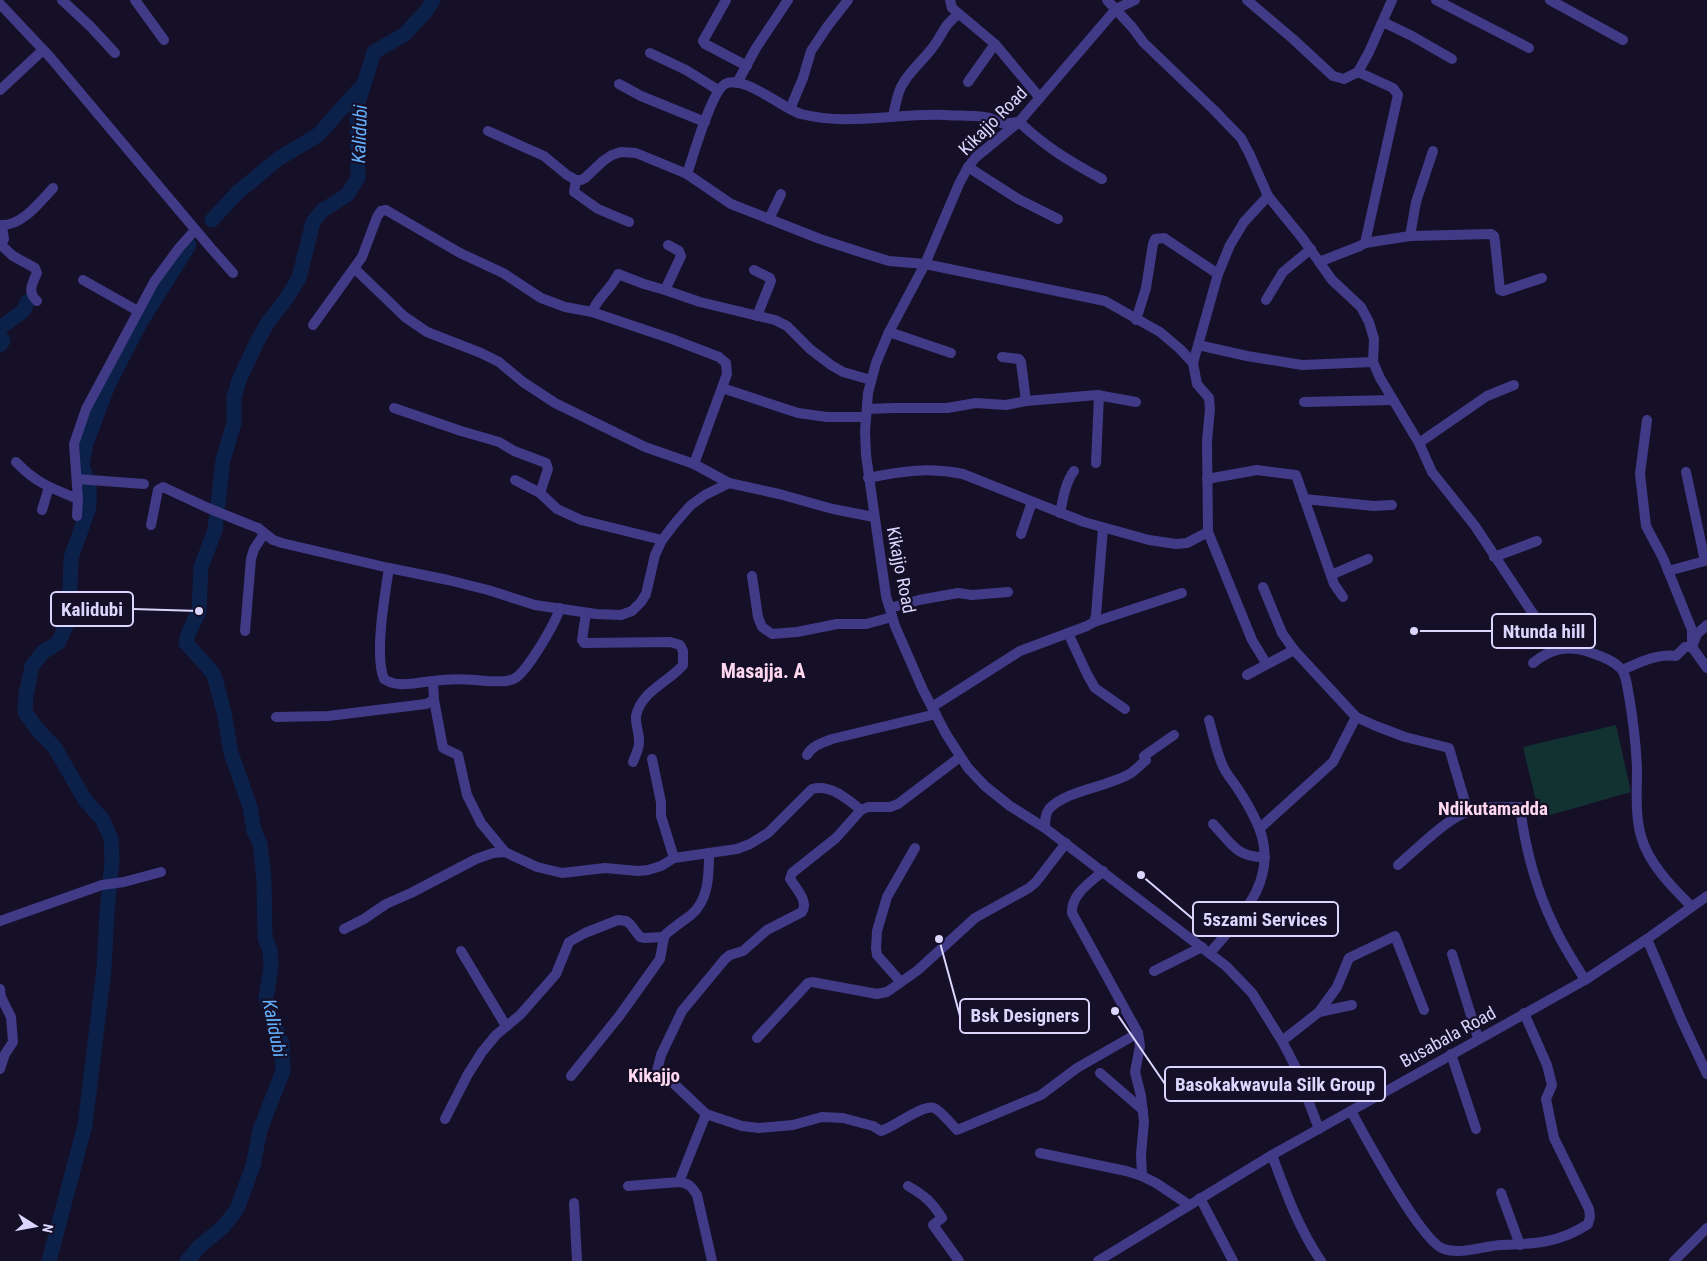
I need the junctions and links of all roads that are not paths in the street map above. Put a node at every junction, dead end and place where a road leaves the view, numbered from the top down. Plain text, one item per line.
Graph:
1 (62, 0) edge
2 (135, 0) edge
3 (726, 0) edge
4 (788, 0) edge
5 (848, 0) edge
6 (950, 0) edge
7 (1107, 0) edge
8 (1135, 0) edge
9 (1246, 0) edge
10 (1392, 0) edge
11 (1436, 0) edge
12 (1550, 0) edge
13 (0, 4) edge
14 (1116, 9) junction
15 (959, 14) junction
16 (1383, 22) junction
17 (164, 40) dead end
18 (1624, 40) dead end
19 (995, 44) junction
20 (1529, 48) dead end
21 (43, 50) junction
22 (115, 53) dead end
23 (650, 53) dead end
24 (1452, 59) dead end
25 (747, 66) junction
26 (1358, 72) junction
27 (968, 82) dead end
28 (737, 83) junction
29 (618, 84) dead end
30 (0, 90) edge
31 (718, 90) junction
32 (1040, 98) junction
33 (790, 109) junction
34 (893, 116) junction
35 (705, 122) junction
36 (1019, 122) junction
37 (488, 131) dead end
38 (1433, 151) dead end
39 (968, 167) junction
40 (687, 174) junction
41 (1102, 179) dead end
42 (576, 180) junction
43 (53, 188) dead end
44 (781, 194) dead end
45 (1268, 196) junction
46 (769, 219) junction
47 (1058, 219) dead end
48 (629, 222) dead end
49 (1, 225) edge
50 (195, 230) junction
51 (1410, 236) junction
52 (1365, 243) junction
53 (0, 245) edge
54 (668, 245) dead end
55 (1310, 249) junction
56 (1319, 262) junction
57 (925, 264) junction
58 (354, 268) junction
59 (754, 270) dead end
60 (233, 273) dead end
61 (1218, 274) junction
62 (1542, 278) dead end
63 (83, 280) dead end
64 (665, 290) junction
65 (1266, 300) dead end
66 (37, 301) dead end
67 (138, 311) junction
68 (592, 312) junction
69 (757, 316) junction
70 (1136, 320) junction
71 (314, 325) dead end
72 (889, 332) junction
73 (1198, 345) junction
74 (951, 353) dead end
75 (1002, 357) dead end
76 (1373, 362) junction
77 (1193, 363) junction
78 (871, 380) junction
79 (1514, 385) dead end
80 (722, 388) junction
81 (1100, 395) junction
82 (1393, 400) junction
83 (1026, 401) junction
84 (1136, 402) dead end
85 (1304, 402) dead end
86 (394, 408) dead end
87 (867, 413) junction
88 (1647, 420) dead end
89 (1418, 443) junction
90 (16, 462) dead end
91 (1096, 463) dead end
92 (694, 464) junction
93 (1074, 471) dead end
94 (1686, 472) dead end
95 (868, 478) junction
96 (83, 479) junction
97 (1207, 479) junction
98 (514, 480) dead end
99 (729, 483) junction
100 (144, 484) dead end
101 (49, 487) junction
102 (540, 493) junction
103 (78, 499) junction
104 (1304, 499) junction
105 (1032, 502) junction
106 (1392, 505) dead end
107 (42, 510) dead end
108 (1060, 513) junction
109 (77, 516) dead end
110 (874, 517) junction
111 (151, 525) dead end
112 (1103, 528) junction
113 (1208, 532) junction
114 (264, 534) junction
115 (1021, 534) dead end
116 (662, 540) junction
117 (1537, 541) dead end
118 (1494, 557) junction
119 (1368, 559) dead end
120 (389, 568) junction
121 (1668, 571) junction
122 (1331, 575) junction
123 (752, 576) dead end
124 (1263, 587) dead end
125 (1008, 592) dead end
126 (1182, 593) dead end
127 (1343, 597) dead end
128 (560, 608) junction
129 (586, 613) junction
130 (891, 613) junction
131 (1094, 622) junction
132 (1707, 626) edge
133 (245, 631) dead end
134 (1068, 633) junction
135 (1692, 647) junction
136 (1562, 648) junction
137 (1294, 650) junction
138 (1266, 663) junction
139 (1533, 663) dead end
140 (1707, 668) edge
141 (1622, 670) junction
142 (1246, 675) dead end
143 (433, 681) junction
144 (434, 700) junction
145 (1125, 709) dead end
146 (934, 711) junction
147 (276, 717) dead end
148 (1356, 717) junction
149 (1209, 720) dead end
150 (1174, 735) dead end
151 (807, 755) dead end
152 (960, 757) junction
153 (652, 759) dead end
154 (634, 762) dead end
155 (862, 810) junction
156 (1468, 812) junction
157 (1213, 824) dead end
158 (1045, 828) junction
159 (1260, 828) junction
160 (1066, 843) junction
161 (915, 848) dead end
162 (505, 852) junction
163 (709, 853) junction
164 (1265, 857) junction
165 (674, 858) junction
166 (1398, 865) dead end
167 (1103, 871) junction
168 (161, 872) dead end
169 (1707, 896) edge
170 (1691, 906) junction
171 (0, 921) edge
172 (344, 929) dead end
173 (664, 937) junction
174 (1647, 939) junction
175 (1206, 950) junction
176 (460, 951) dead end
177 (1452, 954) dead end
178 (1154, 971) dead end
179 (1584, 980) junction
180 (900, 981) junction
181 (0, 989) edge
182 (1352, 1004) dead end
183 (1424, 1010) dead end
184 (1319, 1012) junction
185 (1524, 1013) junction
186 (506, 1026) junction
187 (1138, 1033) junction
188 (757, 1038) dead end
189 (1478, 1038) junction
190 (1282, 1041) junction
191 (1451, 1054) junction
192 (0, 1069) edge
193 (1100, 1073) dead end
194 (1707, 1074) edge
195 (571, 1076) dead end
196 (1143, 1110) junction
197 (1351, 1111) junction
198 (706, 1114) junction
199 (445, 1119) dead end
200 (1319, 1129) junction
201 (1476, 1129) dead end
202 (1040, 1153) dead end
203 (1272, 1155) junction
204 (1142, 1176) junction
205 (679, 1182) junction
206 (628, 1186) dead end
207 (908, 1186) dead end
208 (1501, 1193) dead end
209 (1200, 1198) junction
210 (574, 1203) dead end
211 (1189, 1205) junction
212 (1707, 1228) edge
213 (1520, 1245) junction
214 (577, 1261) edge
215 (712, 1261) edge
216 (959, 1261) edge
217 (1098, 1261) edge
218 (1233, 1261) edge
219 (1321, 1261) edge
220 (1674, 1261) edge

1 - 22 street
2 - 17 street
3 - 25 street
4 - 25 street
5 - 33 street
6 - 15 street
7 - 14 street
8 - 14 street, Kikajjo Road
9 - 26 street
10 - 16 street
11 - 20 street
12 - 18 street
13 - 21 street
14 - 32 street, Kikajjo Road
14 - 45 street
15 - 19 street
15 - 34 street
16 - 24 street
16 - 26 street
19 - 27 street
19 - 32 street
21 - 30 street
21 - 50 street
23 - 31 street
25 - 28 street
26 - 52 street
28 - 31 street
28 - 33 street
29 - 35 street
31 - 35 street
32 - 36 street, Kikajjo Road
33 - 34 street
34 - 36 street
35 - 40 street
36 - 39 street, Kikajjo Road
36 - 41 street
37 - 42 street
38 - 51 street
39 - 47 street
39 - 57 street, Kikajjo Road
40 - 42 street
40 - 46 street
42 - 48 street
43 - 49 street
44 - 46 street
45 - 55 street
45 - 61 street
46 - 57 street
49 - 53 street
50 - 60 street
50 - 67 street
51 - 52 street
51 - 62 street
52 - 56 street
53 - 66 street
54 - 64 street
55 - 56 street
55 - 65 street
56 - 76 street
57 - 70 street
57 - 72 street, Kikajjo Road
58 - 68 street
58 - 71 street
58 - 92 street
59 - 69 street
61 - 70 street
61 - 73 street
63 - 67 street
64 - 68 street
64 - 69 street
67 - 96 street
68 - 80 street
69 - 78 street
70 - 77 street
72 - 74 street
72 - 78 street, Kikajjo Road
73 - 76 street
73 - 77 street
75 - 83 street
76 - 82 street
77 - 97 street
78 - 87 street, Kikajjo Road
79 - 89 street
80 - 87 street
80 - 92 street
81 - 83 street
81 - 84 street
81 - 91 street
82 - 85 street
82 - 89 street
83 - 87 street
86 - 102 street
87 - 95 street, Kikajjo Road
88 - 121 street
89 - 118 street
90 - 101 street
92 - 99 street
93 - 108 street
94 - 121 street
95 - 105 street
95 - 110 street, Kikajjo Road
96 - 100 street
96 - 103 street
97 - 104 street
97 - 113 street
98 - 102 street
99 - 110 street
99 - 116 street
101 - 103 street
101 - 107 street
102 - 116 street
103 - 109 street
104 - 106 street
104 - 122 street
105 - 108 street
105 - 115 street
108 - 112 street
110 - 130 street, Kikajjo Road
111 - 114 street
112 - 113 street
112 - 131 street
113 - 138 street
114 - 120 street
114 - 133 street
116 - 129 street
117 - 118 street
118 - 136 street
119 - 122 street
120 - 128 street
120 - 143 street
121 - 135 street
122 - 127 street
123 - 130 street
124 - 137 street
125 - 130 street
126 - 131 street
128 - 129 street
128 - 143 street
129 - 154 street
130 - 146 street, Kikajjo Road
131 - 134 street
132 - 135 street
134 - 145 street
134 - 146 street
135 - 140 street
135 - 141 street
136 - 139 street
136 - 141 street
137 - 138 street
137 - 148 street
138 - 142 street
141 - 170 street
143 - 144 street
144 - 147 street
144 - 162 street
146 - 151 street
146 - 152 street, Kikajjo Road
148 - 156 street
148 - 159 street
149 - 159 street
150 - 158 street
152 - 155 street
152 - 158 street, Kikajjo Road
153 - 165 street
155 - 163 street
155 - 198 street
156 - 166 street
156 - 179 street
157 - 164 street
158 - 160 street, Kikajjo Road
159 - 164 street
160 - 167 street, Kikajjo Road
160 - 180 street
161 - 180 street
162 - 165 street
162 - 172 street
163 - 165 street
163 - 173 street
164 - 175 street
167 - 175 street, Kikajjo Road
167 - 187 street
168 - 171 street
169 - 170 street, Busabala Road
170 - 174 street, Busabala Road
173 - 186 street
173 - 195 street
174 - 179 street, Busabala Road
174 - 194 street
175 - 178 street
175 - 190 street, Kikajjo Road
176 - 186 street
177 - 189 street
179 - 185 street, Busabala Road
180 - 188 street
181 - 192 street
182 - 184 street
183 - 184 street
184 - 190 street
185 - 189 street, Busabala Road
185 - 213 street
186 - 199 street
187 - 196 street
187 - 198 street
189 - 191 street, Busabala Road
190 - 200 street, Kikajjo Road
191 - 197 street, Busabala Road
191 - 201 street
193 - 196 street
196 - 204 street
197 - 200 street, Busabala Road
197 - 213 street
198 - 205 street
200 - 203 street, Busabala Road
202 - 204 street
203 - 209 street, Busabala Road
203 - 219 street
204 - 211 street
205 - 206 street
205 - 215 street
207 - 216 street
208 - 213 street
209 - 211 street, Busabala Road
209 - 218 street
210 - 214 street
211 - 217 street, Busabala Road
212 - 220 street

